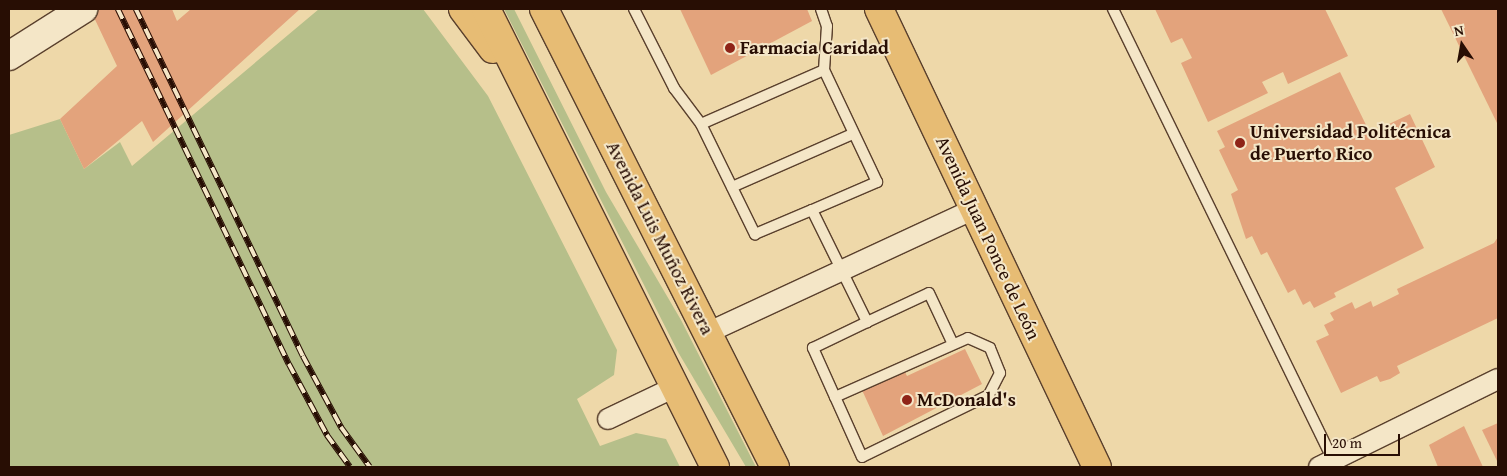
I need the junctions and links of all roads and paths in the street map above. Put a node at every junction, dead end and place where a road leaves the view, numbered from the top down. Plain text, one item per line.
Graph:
1 (83, 9) edge
2 (463, 9) edge
3 (486, 9) edge
4 (544, 9) edge
5 (634, 9) edge
6 (821, 9) edge
7 (879, 9) edge
8 (1113, 9) edge
9 (9, 56) edge
10 (824, 70) junction
11 (516, 72) junction
12 (701, 124) junction
13 (853, 134) junction
14 (732, 187) junction
15 (974, 209) junction
16 (812, 210) junction
17 (842, 269) junction
18 (867, 322) junction
19 (707, 333) junction
20 (952, 342) junction
21 (1498, 379) edge
22 (675, 388) junction
23 (835, 397) junction
24 (608, 419) dead end
25 (1326, 464) edge
26 (715, 467) edge
27 (775, 467) edge
28 (1097, 467) edge

1 - 9 main road
2 - 11 main road
3 - 11 main road
4 - 19 main road, Avenida Luis Muñoz Rivera
5 - 12 lane
6 - 10 lane
7 - 15 main road, Avenida Juan Ponce de León
8 - 25 lane
10 - 12 lane
10 - 13 lane
11 - 22 main road
12 - 14 lane
13 - 14 lane
13 - 16 lane
14 - 16 lane
15 - 17 street
15 - 28 main road, Avenida Juan Ponce de León
16 - 17 lane
17 - 18 lane
17 - 19 street
18 - 20 lane
18 - 23 lane
19 - 27 main road, Avenida Luis Muñoz Rivera
20 - 23 lane
20 - 23 lane
21 - 25 street
22 - 24 street
22 - 26 main road

